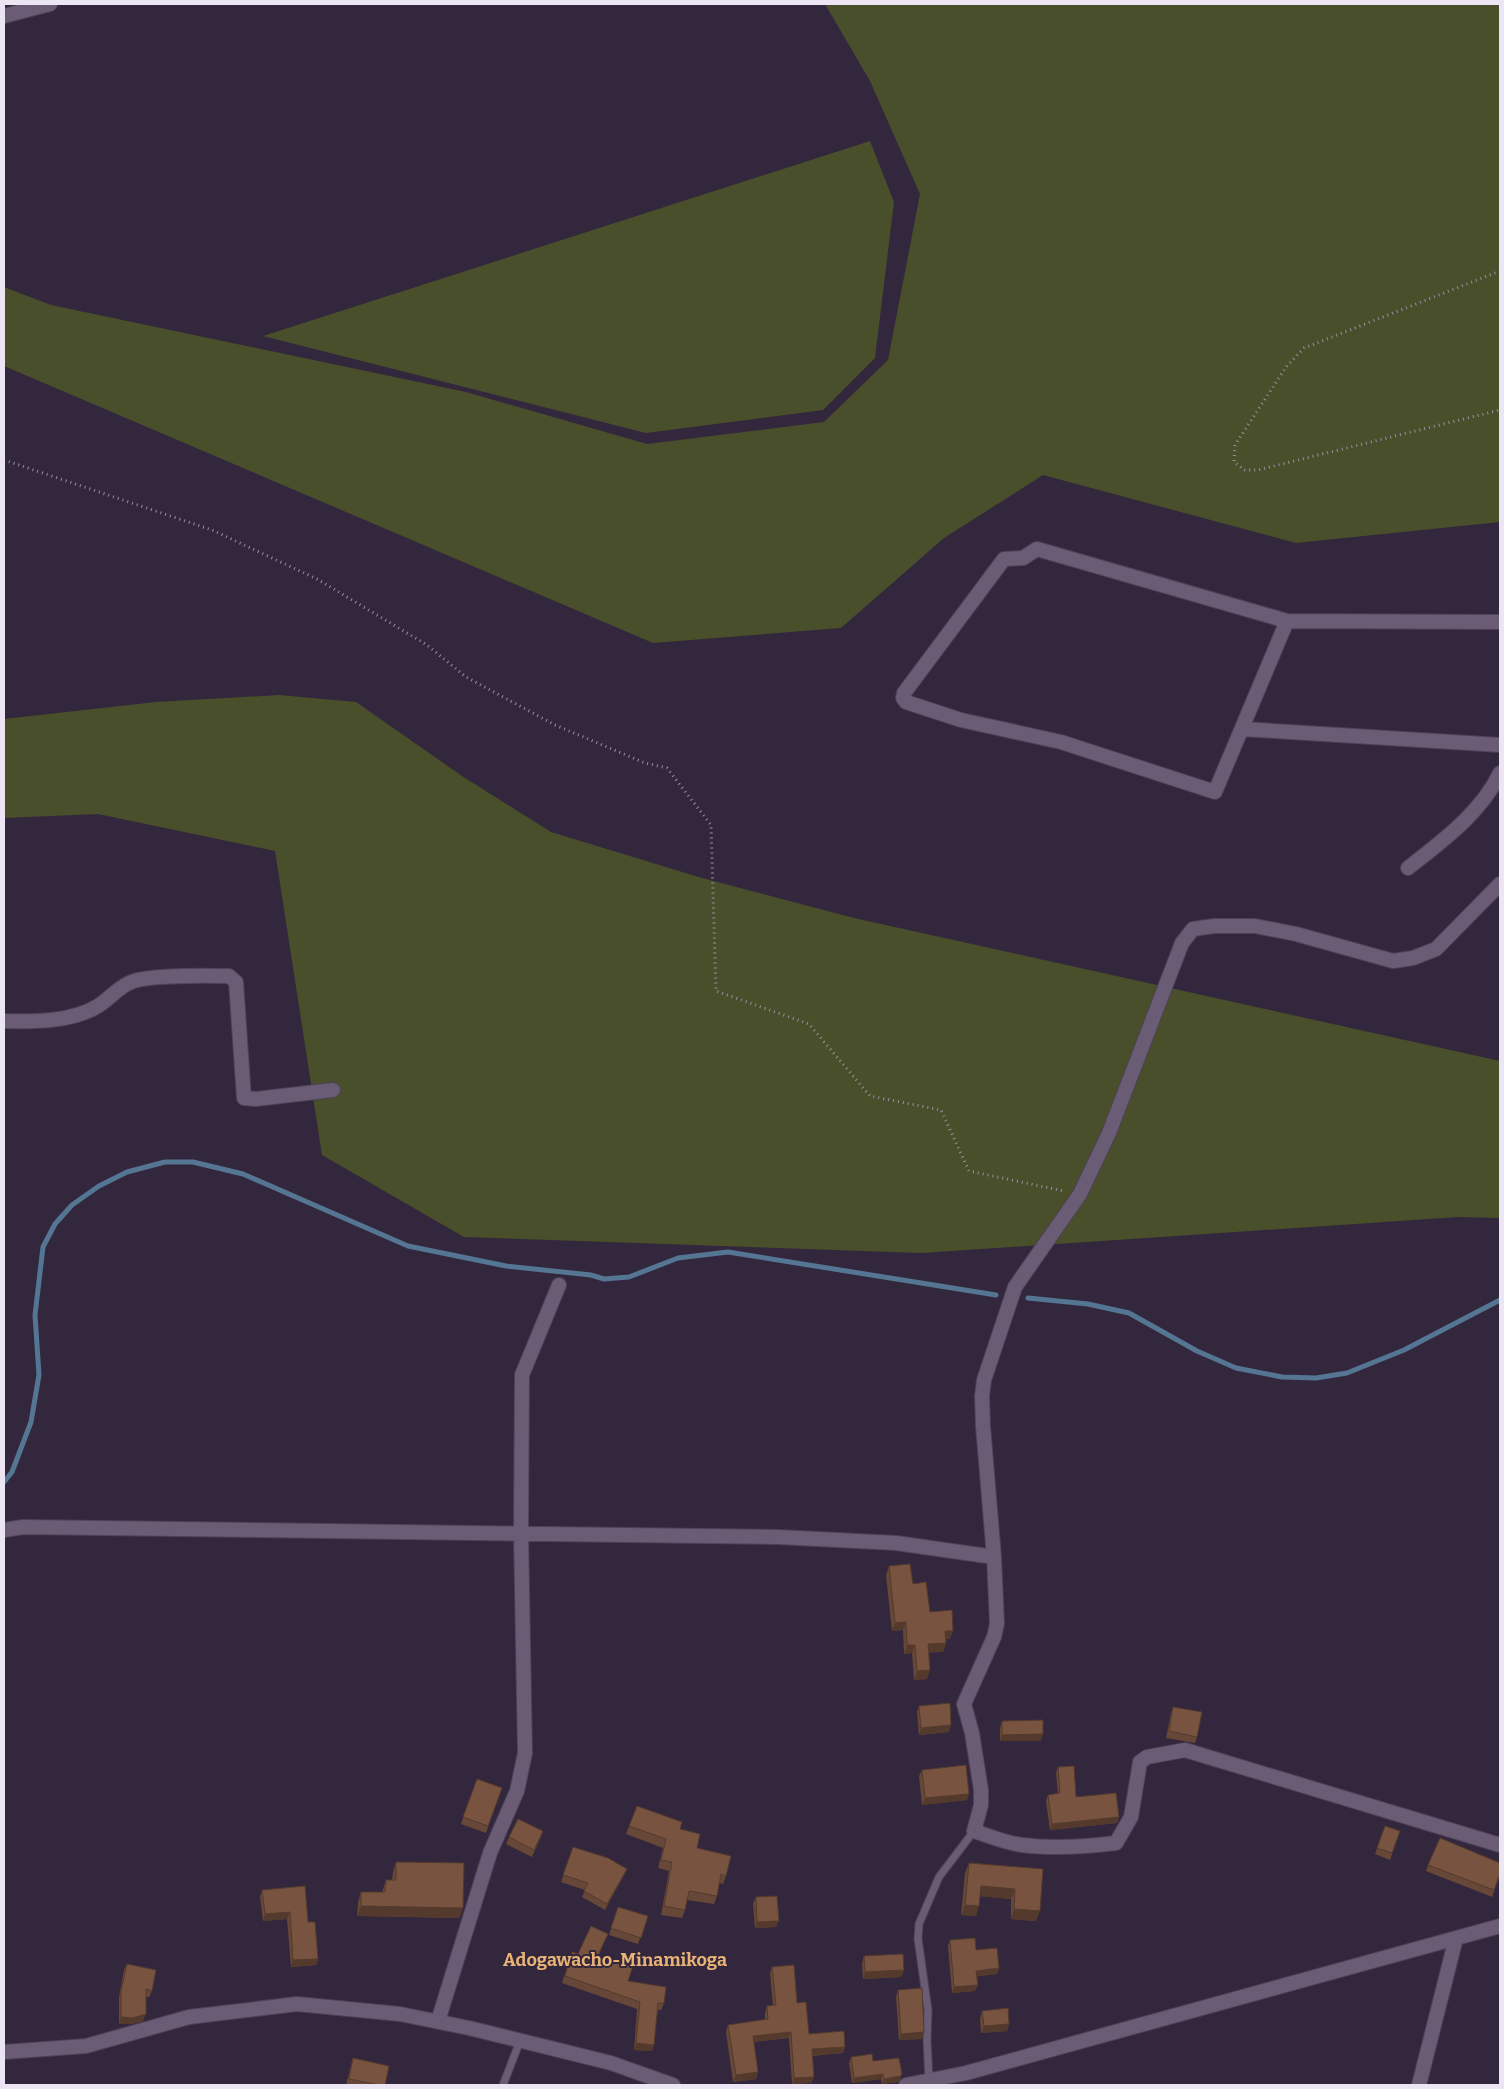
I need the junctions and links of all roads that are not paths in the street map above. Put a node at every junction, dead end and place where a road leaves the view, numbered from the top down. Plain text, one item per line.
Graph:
1 (50, 4) edge
2 (4, 16) edge
3 (1287, 621) junction
4 (1500, 622) edge
5 (1242, 729) junction
6 (1500, 745) edge
7 (1500, 773) edge
8 (1408, 868) dead end
9 (1500, 884) edge
10 (4, 1021) edge
11 (333, 1090) dead end
12 (559, 1285) dead end
13 (4, 1530) edge
14 (521, 1534) junction
15 (994, 1556) junction
16 (974, 1830) junction
17 (1500, 1845) edge
18 (1500, 1926) edge
19 (1456, 1938) junction
20 (438, 2021) junction
21 (520, 2040) junction
22 (4, 2052) edge
23 (929, 2080) junction
24 (503, 2085) edge
25 (673, 2085) edge
26 (906, 2085) edge
27 (1419, 2085) edge

1 - 2 street
3 - 4 street
3 - 5 street
3 - 5 street
5 - 6 street
7 - 8 street
9 - 15 street
10 - 11 street
12 - 14 street
13 - 14 street
14 - 15 street
14 - 20 street
15 - 16 street
16 - 17 street
16 - 23 lane
18 - 19 street
19 - 23 street
19 - 27 street
20 - 21 street
20 - 22 street
21 - 24 lane
21 - 25 street
23 - 26 street

